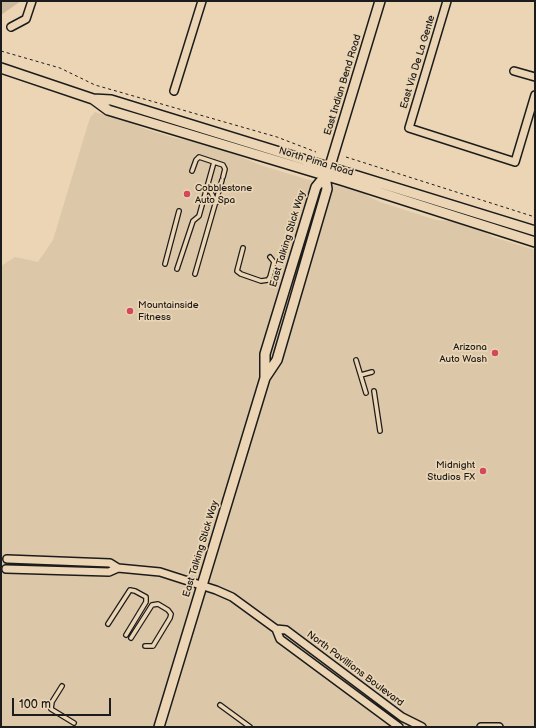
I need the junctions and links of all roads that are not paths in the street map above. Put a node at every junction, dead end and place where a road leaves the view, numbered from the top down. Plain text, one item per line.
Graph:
1 (32, 1) edge
2 (202, 1) edge
3 (380, 1) edge
4 (447, 1) edge
5 (11, 27) dead end
6 (1, 68) edge
7 (514, 71) dead end
8 (535, 77) edge
9 (174, 91) dead end
10 (535, 95) edge
11 (93, 99) junction
12 (214, 162) junction
13 (330, 166) junction
14 (192, 171) dead end
15 (325, 176) junction
16 (208, 185) junction
17 (216, 203) junction
18 (179, 211) dead end
19 (453, 216) junction
20 (523, 227) junction
21 (535, 230) edge
22 (535, 242) edge
23 (243, 248) dead end
24 (270, 257) dead end
25 (165, 264) dead end
26 (177, 268) dead end
27 (195, 274) dead end
28 (282, 298) junction
29 (280, 350) junction
30 (356, 360) dead end
31 (372, 372) dead end
32 (361, 375) junction
33 (265, 378) junction
34 (374, 390) dead end
35 (366, 393) dead end
36 (380, 431) dead end
37 (7, 559) dead end
38 (118, 568) junction
39 (6, 569) dead end
40 (202, 584) junction
41 (108, 624) dead end
42 (276, 629) junction
43 (126, 635) dead end
44 (131, 638) dead end
45 (145, 646) dead end
46 (62, 686) dead end
47 (220, 705) dead end
48 (74, 723) dead end
49 (159, 727) edge
50 (250, 727) edge
51 (398, 727) edge
52 (422, 727) edge
53 (481, 727) edge
54 (498, 727) edge

1 - 5 street
2 - 9 street
3 - 13 main road, East Indian Bend Road
4 - 10 street, East Via De La Gente
6 - 11 main road, North Pima Road
7 - 8 street
11 - 13 main road, North Pima Road
11 - 15 main road, North Pima Road
12 - 14 lane
12 - 16 lane
12 - 17 lane
13 - 15 main road, East Indian Bend Road
13 - 20 main road, North Pima Road
15 - 19 main road, North Pima Road
15 - 28 main road, East Talking Stick Way
15 - 29 main road, East Talking Stick Way
16 - 17 lane
16 - 26 lane
17 - 27 lane
18 - 25 lane
19 - 20 main road
19 - 22 main road, North Pima Road
20 - 21 main road, North Pima Road
23 - 24 lane
28 - 29 main road
28 - 33 main road, East Talking Stick Way
29 - 33 main road, East Talking Stick Way
30 - 32 lane
31 - 32 lane
32 - 35 lane
33 - 40 main road, East Talking Stick Way
34 - 36 lane
37 - 38 street, North Pavillions Boulevard
38 - 39 street, North Pavillions Boulevard
38 - 40 street, North Pavillions Boulevard
40 - 42 street, North Pavillions Boulevard
40 - 49 main road, East Talking Stick Way
41 - 43 lane
42 - 51 street, North Pavillions Boulevard
42 - 52 street, North Pavillions Boulevard
44 - 45 lane
46 - 48 lane
47 - 50 lane
53 - 54 street

